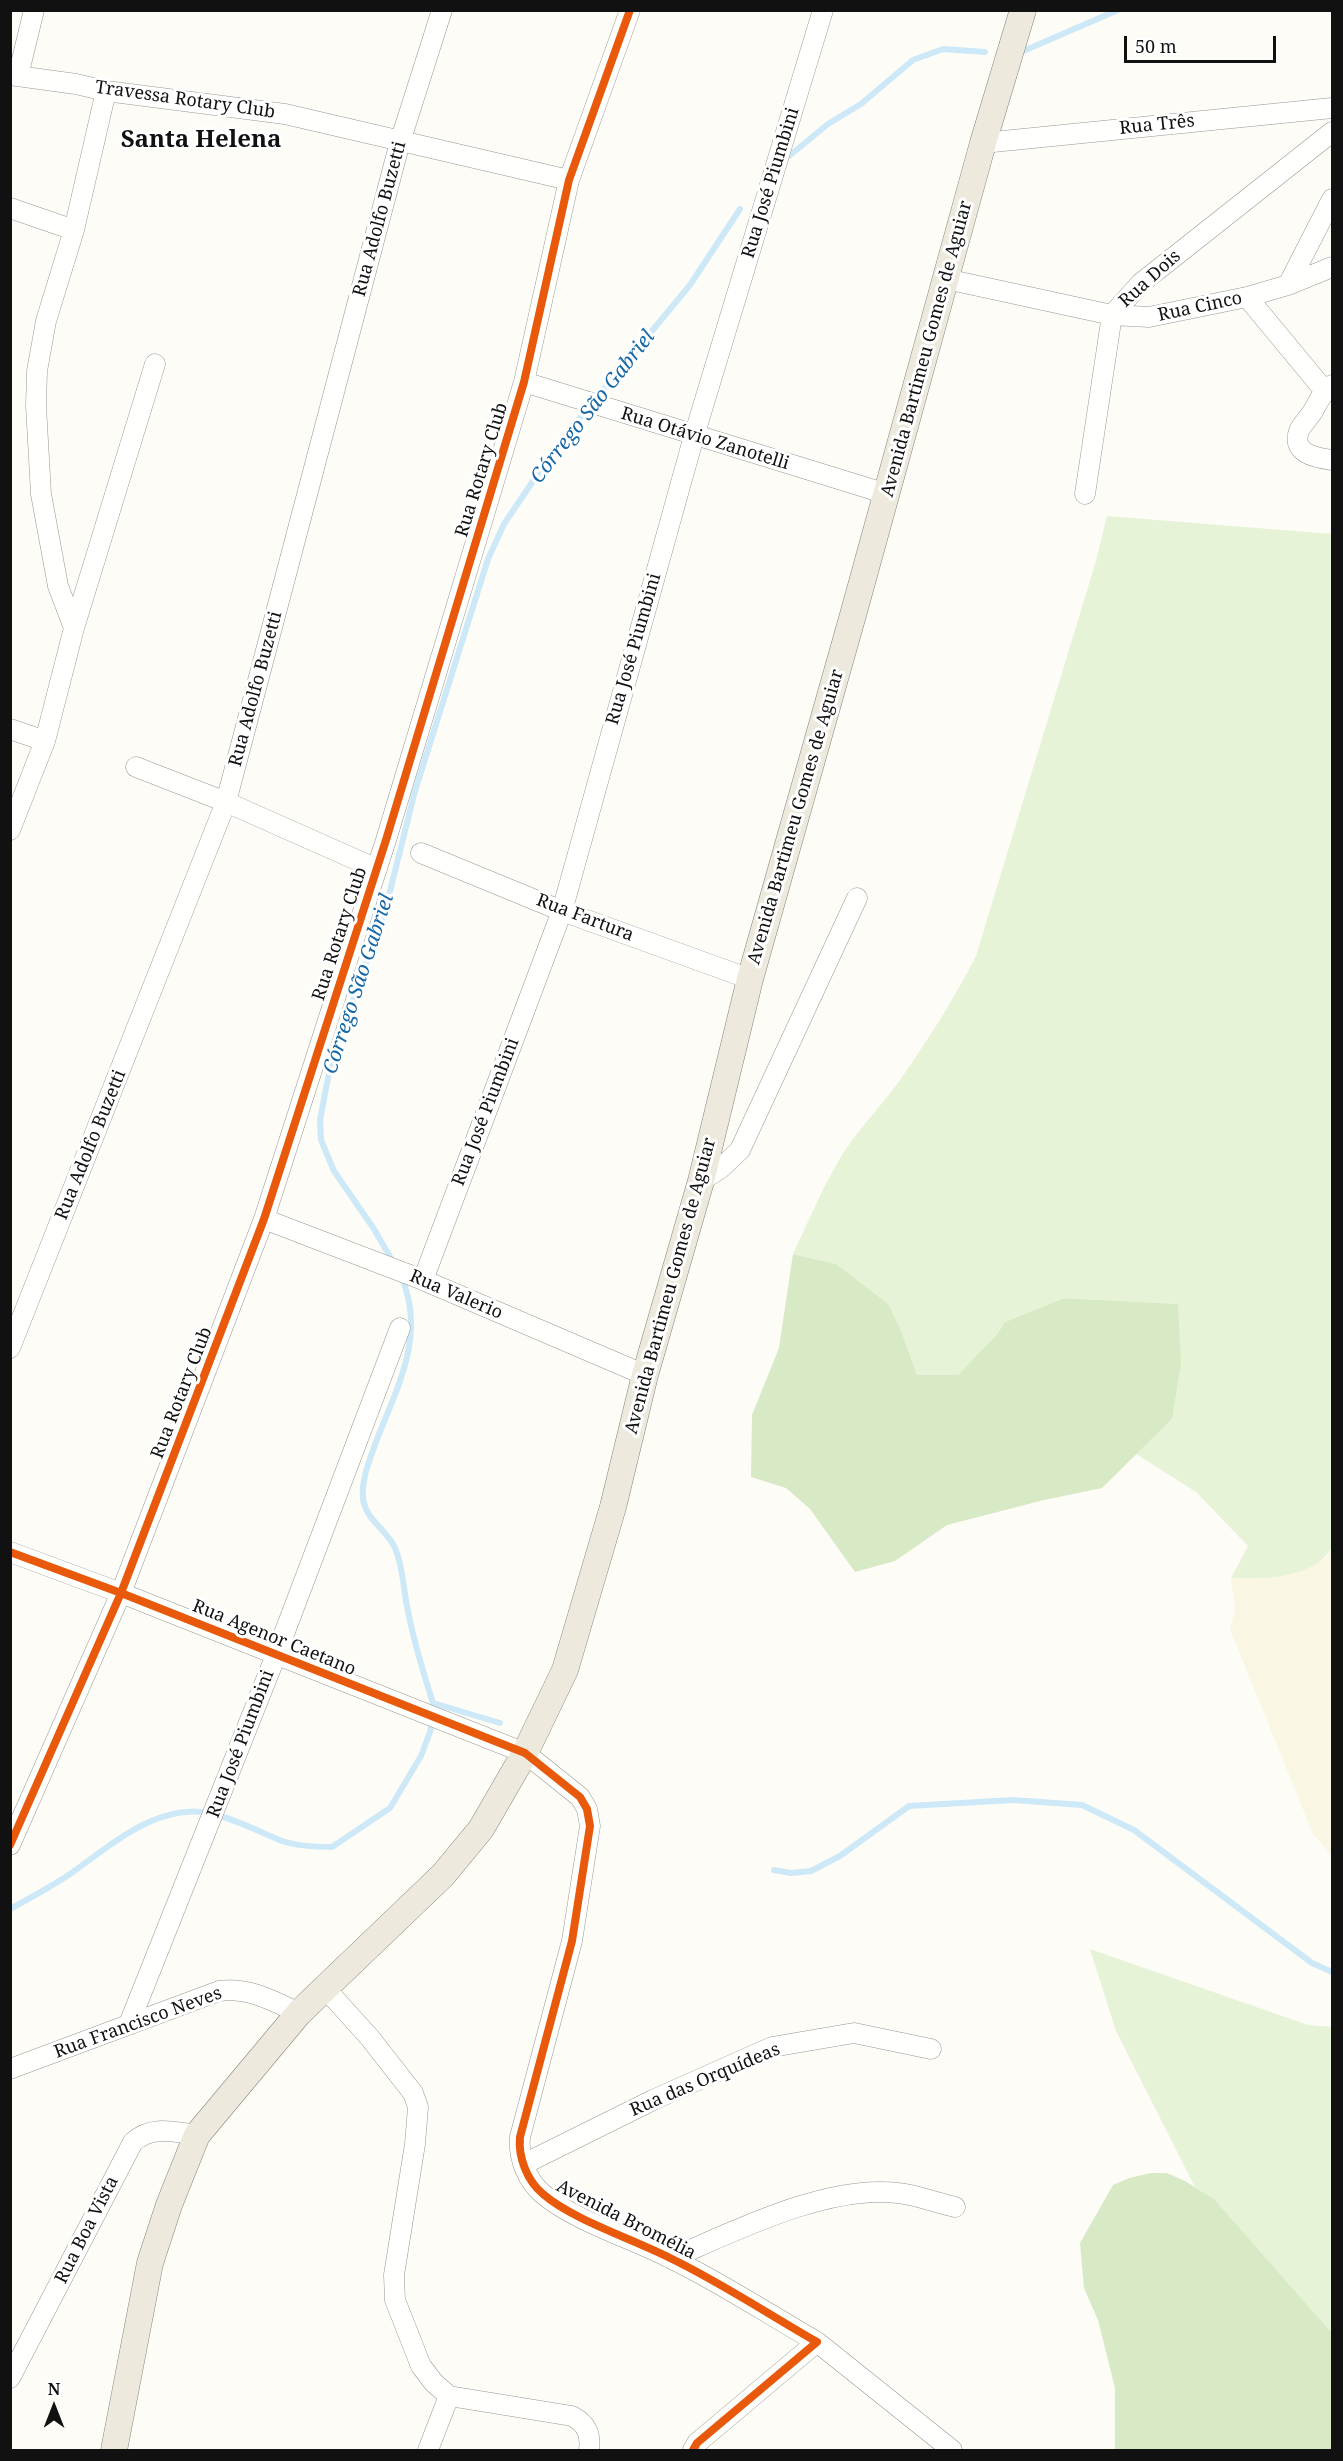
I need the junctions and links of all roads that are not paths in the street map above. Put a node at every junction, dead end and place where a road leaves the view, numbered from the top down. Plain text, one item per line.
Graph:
1 (34, 10) edge
2 (442, 10) edge
3 (630, 10) edge
4 (823, 10) edge
5 (1022, 14) edge
6 (14, 76) edge
7 (106, 91) junction
8 (1332, 108) edge
9 (1332, 132) edge
10 (400, 142) junction
11 (983, 143) junction
12 (569, 180) junction
13 (1332, 199) edge
14 (10, 208) edge
15 (74, 230) junction
16 (1332, 267) edge
17 (946, 279) junction
18 (1288, 285) junction
19 (1247, 297) junction
20 (1112, 315) junction
21 (155, 364) dead end
22 (524, 382) junction
23 (1328, 388) edge
24 (694, 436) junction
25 (1332, 460) edge
26 (887, 494) junction
27 (1085, 494) dead end
28 (74, 628) junction
29 (10, 729) edge
30 (45, 741) junction
31 (136, 767) dead end
32 (226, 802) junction
33 (10, 830) edge
34 (422, 853) dead end
35 (377, 869) junction
36 (857, 898) dead end
37 (562, 911) junction
38 (750, 979) junction
39 (701, 1181) junction
40 (264, 1219) junction
41 (418, 1279) junction
42 (400, 1328) dead end
43 (10, 1348) edge
44 (645, 1375) junction
45 (10, 1552) edge
46 (121, 1593) junction
47 (276, 1655) junction
48 (525, 1754) junction
49 (10, 1845) edge
50 (325, 1988) junction
51 (299, 2013) junction
52 (129, 2024) junction
53 (931, 2049) dead end
54 (10, 2069) edge
55 (197, 2135) junction
56 (524, 2164) junction
57 (956, 2207) dead end
58 (672, 2258) junction
59 (817, 2342) junction
60 (10, 2378) edge
61 (449, 2396) junction
62 (590, 2448) edge
63 (114, 2451) edge
64 (428, 2451) edge
65 (693, 2451) edge
66 (952, 2451) edge

1 - 6 street
2 - 10 street, Rua Adolfo Buzetti
3 - 12 street, Rua Rotary Club
4 - 24 street, Rua José Piumbini
5 - 11 main road, Avenida Bartimeu Gomes de Aguiar
6 - 7 street, Travessa Rotary Club
7 - 10 street, Travessa Rotary Club
7 - 15 street
8 - 11 street, Rua Três
9 - 20 street, Rua Dois
10 - 12 street, Travessa Rotary Club
10 - 32 street, Rua Adolfo Buzetti
11 - 17 main road, Avenida Bartimeu Gomes de Aguiar
12 - 22 street, Rua Rotary Club
13 - 18 street
14 - 15 street
15 - 28 street
16 - 18 street, Rua Cinco
17 - 20 street, Rua Cinco
17 - 26 main road, Avenida Bartimeu Gomes de Aguiar
18 - 19 street, Rua Cinco
19 - 20 street, Rua Cinco
19 - 23 street
20 - 27 street, Rua Dois
21 - 28 street
22 - 24 street, Rua Otávio Zanotelli
22 - 35 street, Rua Rotary Club
23 - 25 street
24 - 26 street, Rua Otávio Zanotelli
24 - 37 street, Rua José Piumbini
26 - 38 main road, Avenida Bartimeu Gomes de Aguiar
28 - 30 street
29 - 30 street
30 - 33 street
31 - 32 street
32 - 35 street
32 - 43 street, Rua Adolfo Buzetti
34 - 37 street, Rua Fartura
35 - 40 street, Rua Rotary Club
36 - 39 street
37 - 38 street, Rua Fartura
37 - 41 street, Rua José Piumbini
38 - 39 main road, Avenida Bartimeu Gomes de Aguiar
39 - 44 main road, Avenida Bartimeu Gomes de Aguiar
40 - 41 street, Rua Valerio
40 - 46 street, Rua Rotary Club
41 - 44 street, Rua Valerio
42 - 47 street, Rua José Piumbini
44 - 48 main road, Avenida Bartimeu Gomes de Aguiar
45 - 46 street, Rua Agenor Caetano
46 - 47 street, Rua Agenor Caetano
46 - 49 street, Rua Rotary Club
47 - 48 street, Rua Agenor Caetano
47 - 52 street, Rua José Piumbini
48 - 50 main road, Avenida Bartimeu Gomes de Aguiar
48 - 56 street, Avenida Bromélia
50 - 51 main road, Avenida Bartimeu Gomes de Aguiar
50 - 61 street
51 - 52 street, Rua Francisco Neves
51 - 55 main road, Avenida Bartimeu Gomes de Aguiar
52 - 54 street, Rua Francisco Neves
53 - 56 street, Rua das Orquídeas
55 - 60 street, Rua Boa Vista
55 - 63 main road, Avenida Bartimeu Gomes de Aguiar
56 - 58 street, Avenida Bromélia
57 - 58 street
58 - 59 street, Avenida Bromélia
59 - 65 street
59 - 66 street, Avenida Bromélia
61 - 62 street
61 - 64 street

